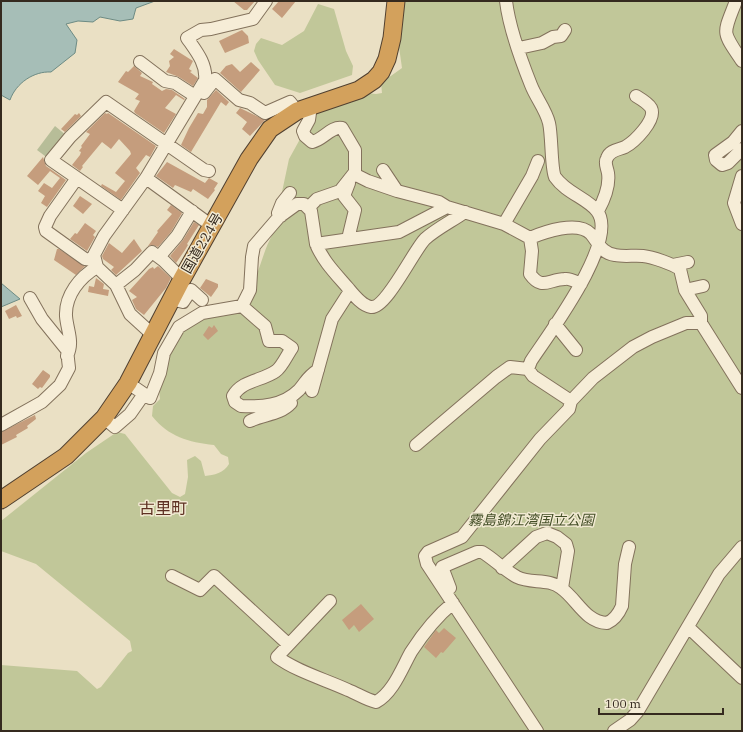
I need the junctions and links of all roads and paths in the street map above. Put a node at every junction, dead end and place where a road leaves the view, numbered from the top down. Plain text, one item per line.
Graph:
1 (266, 1) edge
2 (396, 1) edge
3 (506, 1) edge
4 (736, 1) edge
5 (565, 30) dead end
6 (519, 48) junction
7 (742, 61) edge
8 (140, 62) dead end
9 (197, 93) junction
10 (636, 96) dead end
11 (304, 108) junction
12 (742, 131) edge
13 (166, 144) junction
14 (742, 149) edge
15 (538, 160) dead end
16 (209, 170) dead end
17 (383, 170) dead end
18 (352, 176) junction
19 (742, 176) edge
20 (77, 178) junction
21 (146, 178) junction
22 (397, 191) junction
23 (290, 193) dead end
24 (447, 207) junction
25 (308, 208) junction
26 (123, 210) junction
27 (192, 211) junction
28 (598, 211) junction
29 (465, 212) junction
30 (281, 216) junction
31 (504, 224) junction
32 (742, 224) edge
33 (212, 226) junction
34 (530, 238) junction
35 (348, 239) junction
36 (316, 244) junction
37 (599, 246) junction
38 (159, 257) junction
39 (688, 262) dead end
40 (96, 263) junction
41 (673, 265) junction
42 (182, 279) junction
43 (581, 284) junction
44 (116, 286) junction
45 (703, 286) dead end
46 (685, 290) junction
47 (350, 291) junction
48 (30, 298) dead end
49 (171, 299) junction
50 (202, 300) dead end
51 (242, 306) junction
52 (701, 323) junction
53 (555, 324) junction
54 (154, 335) junction
55 (576, 350) dead end
56 (68, 356) junction
57 (528, 369) junction
58 (318, 370) junction
59 (128, 383) junction
60 (742, 388) edge
61 (312, 391) dead end
62 (144, 394) junction
63 (293, 395) junction
64 (571, 401) junction
65 (104, 418) junction
66 (250, 421) dead end
67 (1, 425) edge
68 (416, 445) dead end
69 (1, 500) edge
70 (629, 547) dead end
71 (742, 547) edge
72 (502, 568) junction
73 (172, 576) dead end
74 (562, 588) junction
75 (450, 599) junction
76 (330, 601) dead end
77 (688, 627) junction
78 (288, 644) junction
79 (742, 678) edge
80 (537, 731) edge
81 (614, 731) edge

1 - 9 street
2 - 11 highway, 国道224号
3 - 6 street
4 - 7 street
5 - 6 street
6 - 28 street
8 - 9 street
9 - 11 street
9 - 13 street
10 - 28 street
11 - 18 street
11 - 33 highway, 国道224号
12 - 14 street
13 - 16 street
13 - 20 street
13 - 21 street
15 - 31 street
17 - 22 street
18 - 22 street
18 - 25 street
18 - 35 street
19 - 32 street
20 - 26 street
20 - 40 street
21 - 26 street
21 - 27 street
22 - 24 street
23 - 30 street
24 - 29 street
24 - 35 street
25 - 30 street
25 - 36 street
26 - 40 street
27 - 33 street
27 - 38 street
28 - 37 street
29 - 31 street
29 - 47 street
30 - 51 street
31 - 34 street
33 - 42 highway, 国道224号
34 - 37 street
34 - 43 street
35 - 36 street
36 - 47 street
37 - 41 street
37 - 43 street
38 - 42 street
38 - 44 street
39 - 41 street
40 - 44 street
40 - 56 street
41 - 46 street
42 - 49 highway, 国道224号
43 - 53 street
44 - 54 street
45 - 46 street
46 - 52 street
47 - 58 street
48 - 56 street
49 - 50 street
49 - 54 highway, 国道224号
51 - 62 street
51 - 63 street
52 - 60 street
52 - 64 street
53 - 55 street
53 - 57 street
54 - 59 highway, 国道224号
56 - 67 street
57 - 64 street
57 - 68 street
58 - 61 street
58 - 63 street
59 - 62 street
59 - 65 highway, 国道224号
62 - 65 street
63 - 66 street
64 - 75 street
65 - 69 highway, 国道224号
70 - 74 street
71 - 77 street
72 - 74 street
72 - 74 street
72 - 75 street
73 - 78 street
75 - 78 street
75 - 80 street
76 - 78 street
77 - 79 street
77 - 81 street

